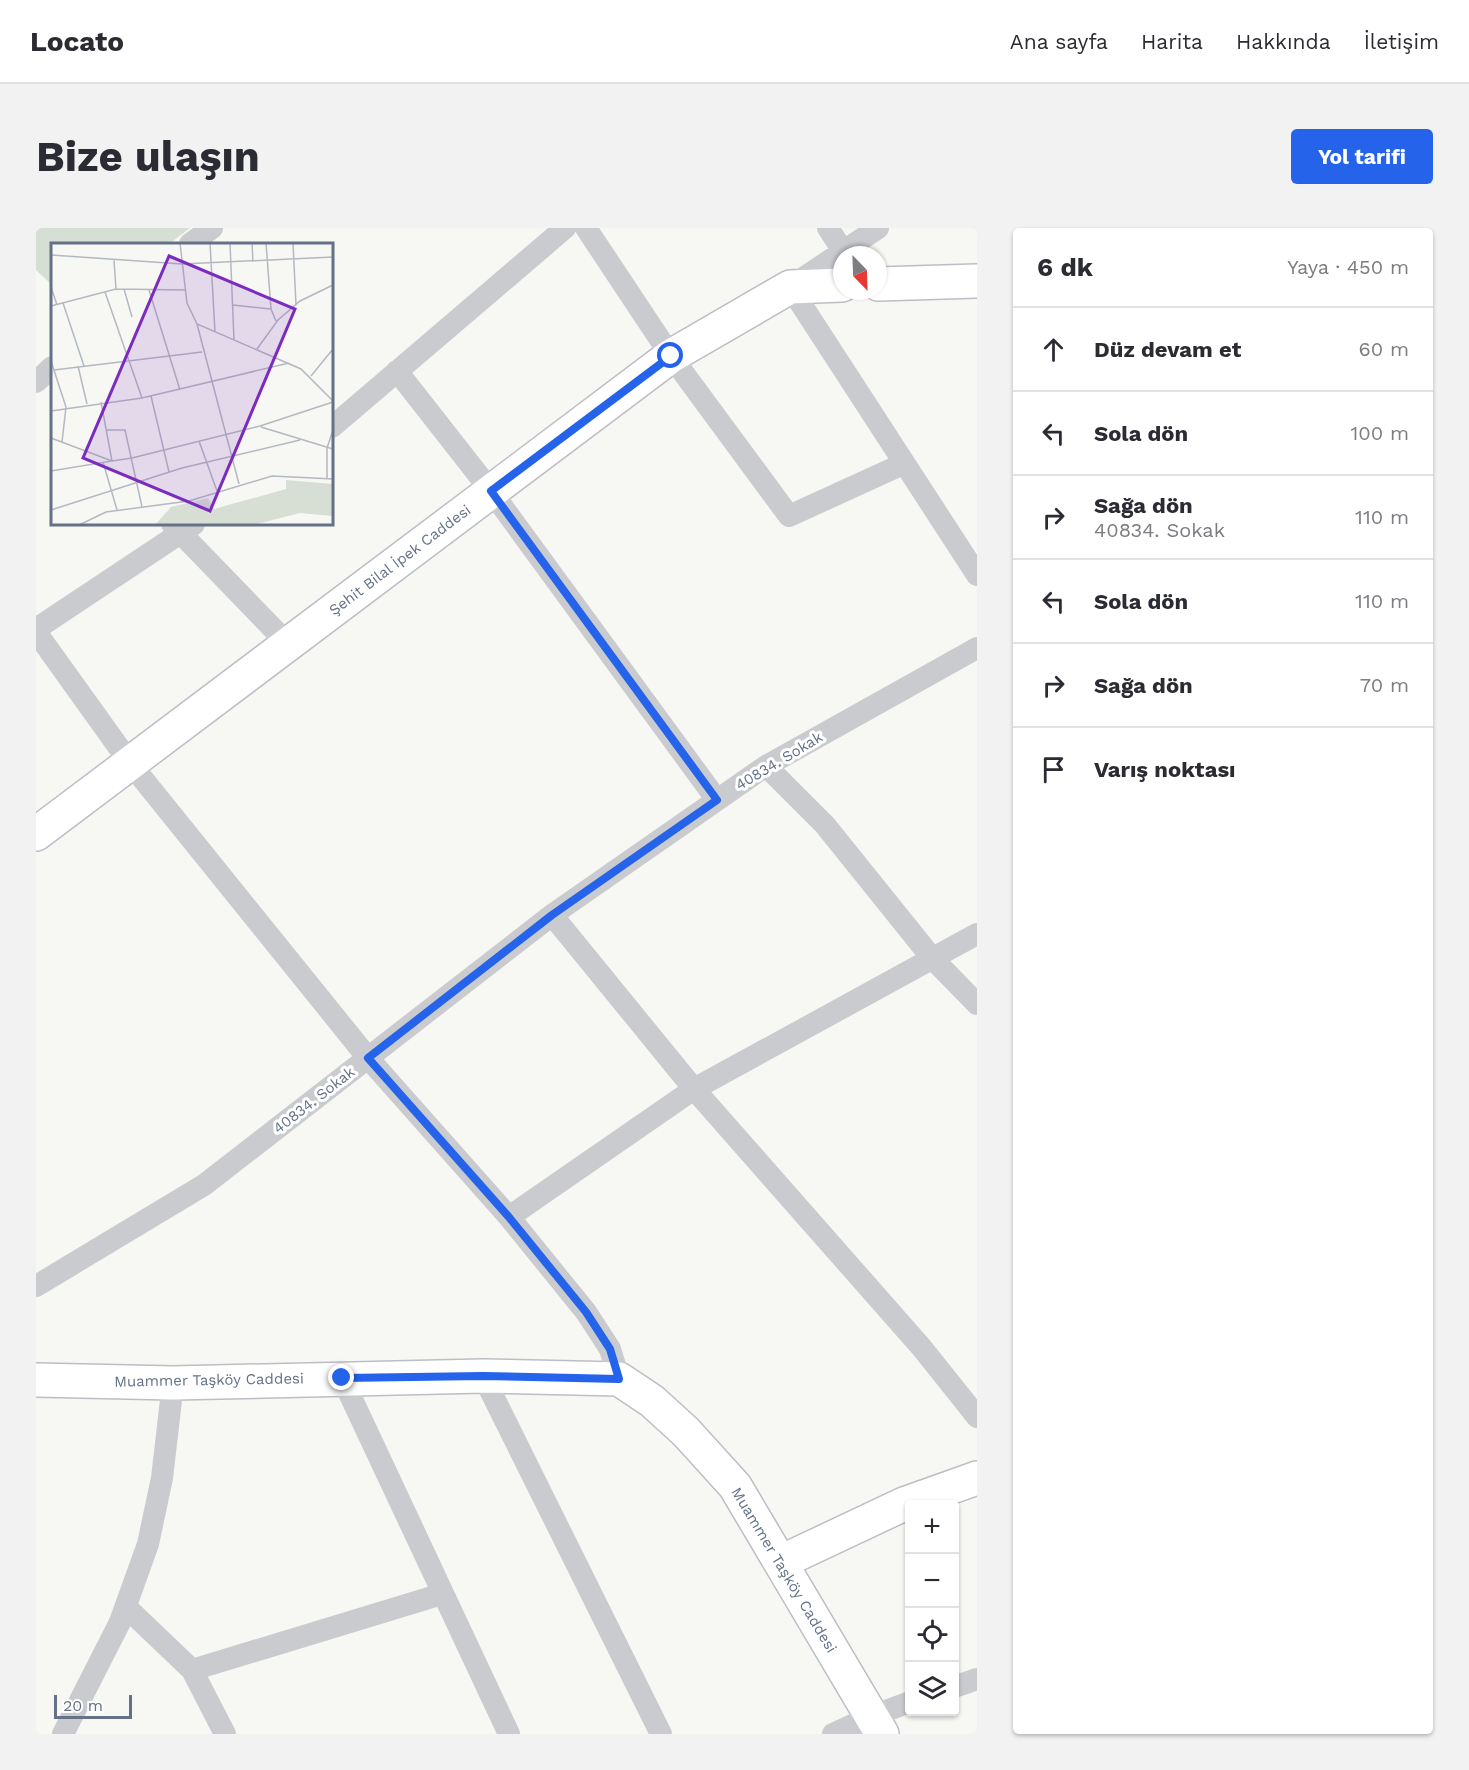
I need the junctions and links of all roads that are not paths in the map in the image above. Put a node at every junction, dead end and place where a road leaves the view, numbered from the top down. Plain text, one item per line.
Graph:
1 (212, 228) edge
2 (565, 228) edge
3 (586, 228) edge
4 (828, 228) edge
5 (878, 228) edge
6 (191, 243) edge
7 (840, 246) edge
8 (849, 246) edge
9 (833, 257) edge
10 (977, 281) edge
11 (887, 284) edge
12 (833, 285) edge
13 (790, 287) junction
14 (671, 356) junction
15 (397, 371) junction
16 (333, 426) edge
17 (903, 464) junction
18 (491, 491) junction
19 (182, 527) edge
20 (977, 575) edge
21 (36, 630) edge
22 (288, 644) junction
23 (977, 648) edge
24 (130, 763) junction
25 (766, 766) junction
26 (717, 800) junction
27 (36, 834) edge
28 (552, 915) junction
29 (977, 934) edge
30 (932, 957) junction
31 (977, 1004) edge
32 (368, 1058) junction
33 (694, 1089) junction
34 (508, 1216) junction
35 (36, 1286) edge
36 (483, 1376) junction
37 (342, 1378) junction
38 (619, 1379) junction
39 (36, 1380) edge
40 (173, 1383) junction
41 (977, 1417) edge
42 (977, 1478) edge
43 (780, 1562) junction
44 (442, 1594) junction
45 (126, 1607) junction
46 (192, 1670) junction
47 (977, 1679) edge
48 (959, 1685) edge
49 (905, 1705) edge
50 (877, 1725) edge
51 (63, 1734) edge
52 (225, 1734) edge
53 (509, 1734) edge
54 (661, 1734) edge
55 (833, 1734) edge

1 - 6 street
2 - 15 street
3 - 14 street
4 - 7 street
5 - 8 street
9 - 13 street
10 - 11 street
12 - 13 street, Şehit Bilal İpek Caddesi
13 - 14 street, Şehit Bilal İpek Caddesi
13 - 17 street
14 - 17 street
14 - 18 street, Şehit Bilal İpek Caddesi
15 - 16 street
15 - 18 street
17 - 20 street
18 - 22 street, Şehit Bilal İpek Caddesi
18 - 26 street
19 - 21 street
19 - 22 street
21 - 24 street
22 - 24 street, Şehit Bilal İpek Caddesi
23 - 25 street, 40834. Sokak
24 - 27 street, Şehit Bilal İpek Caddesi
24 - 32 street
25 - 26 street, 40834. Sokak
25 - 30 street
26 - 28 street, 40834. Sokak
28 - 32 street, 40834. Sokak
28 - 33 street
29 - 30 street
30 - 31 street
30 - 33 street
32 - 34 street
32 - 35 street, 40834. Sokak
33 - 34 street
33 - 41 street
34 - 38 street
36 - 37 street, Muammer Taşköy Caddesi
36 - 38 street, Muammer Taşköy Caddesi
36 - 54 street
37 - 40 street, Muammer Taşköy Caddesi
37 - 44 street
38 - 43 street, Muammer Taşköy Caddesi
39 - 40 street, Muammer Taşköy Caddesi
40 - 45 street
42 - 43 street
43 - 50 street, Muammer Taşköy Caddesi
44 - 46 street
44 - 53 street
45 - 46 street
45 - 51 street
46 - 52 street
47 - 48 street
49 - 50 street
50 - 55 street

